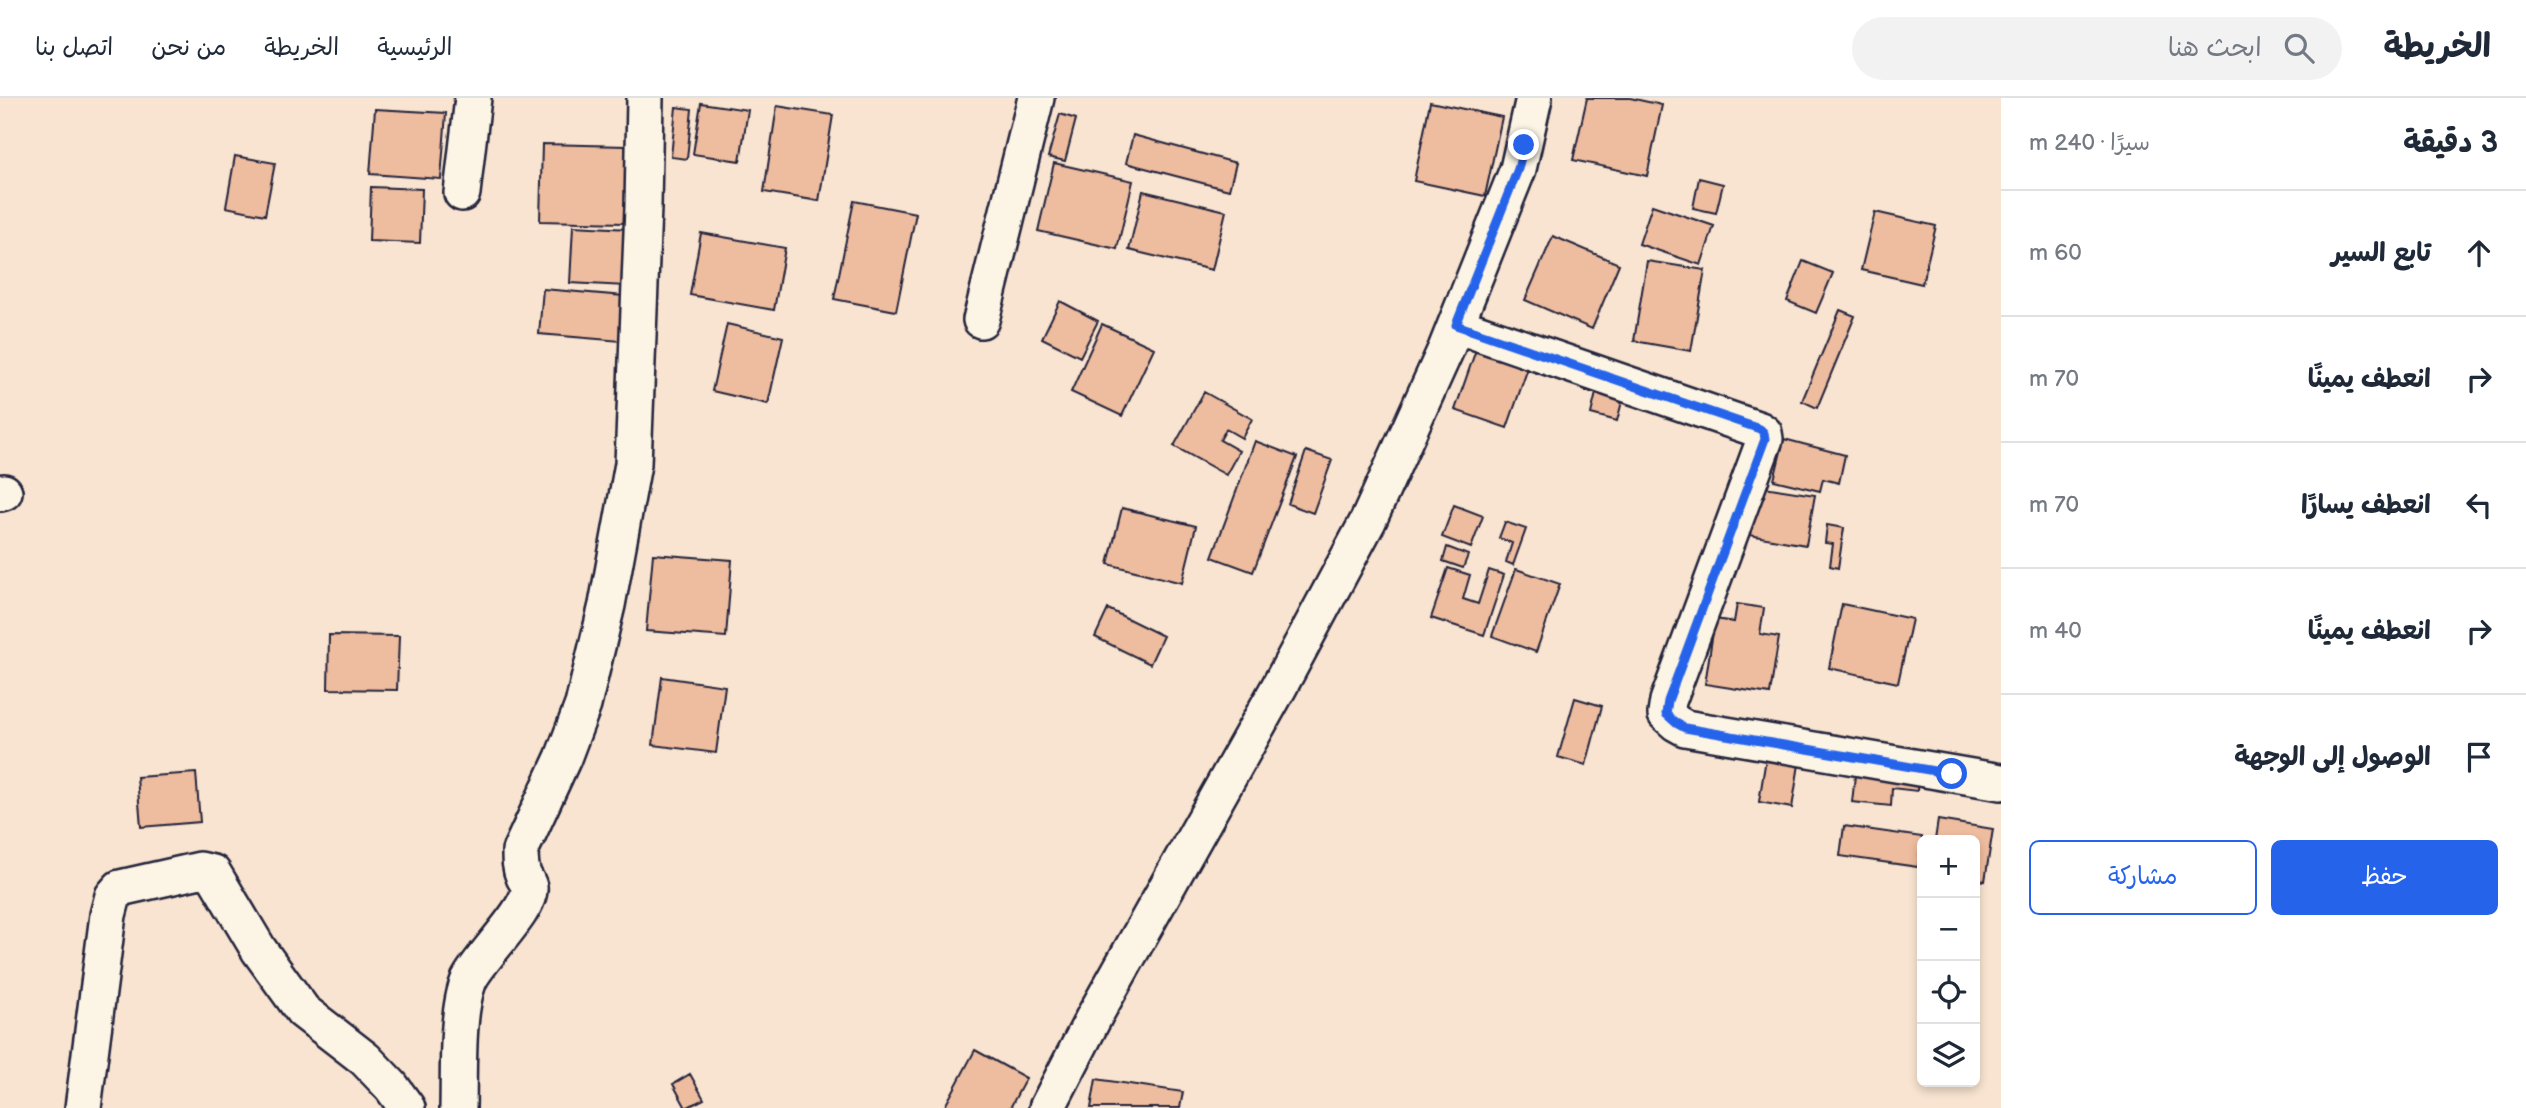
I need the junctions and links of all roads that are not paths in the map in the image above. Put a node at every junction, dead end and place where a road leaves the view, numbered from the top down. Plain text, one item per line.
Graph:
1 (473, 98) edge
2 (645, 98) edge
3 (1036, 98) edge
4 (1534, 98) edge
5 (462, 193) dead end
6 (981, 320) dead end
7 (1456, 325) junction
8 (2001, 782) edge
9 (83, 1108) edge
10 (407, 1108) edge
11 (458, 1108) edge
12 (1047, 1108) edge

1 - 5 street
2 - 11 street
3 - 6 street
4 - 7 street
7 - 8 street
7 - 12 street
9 - 10 street

